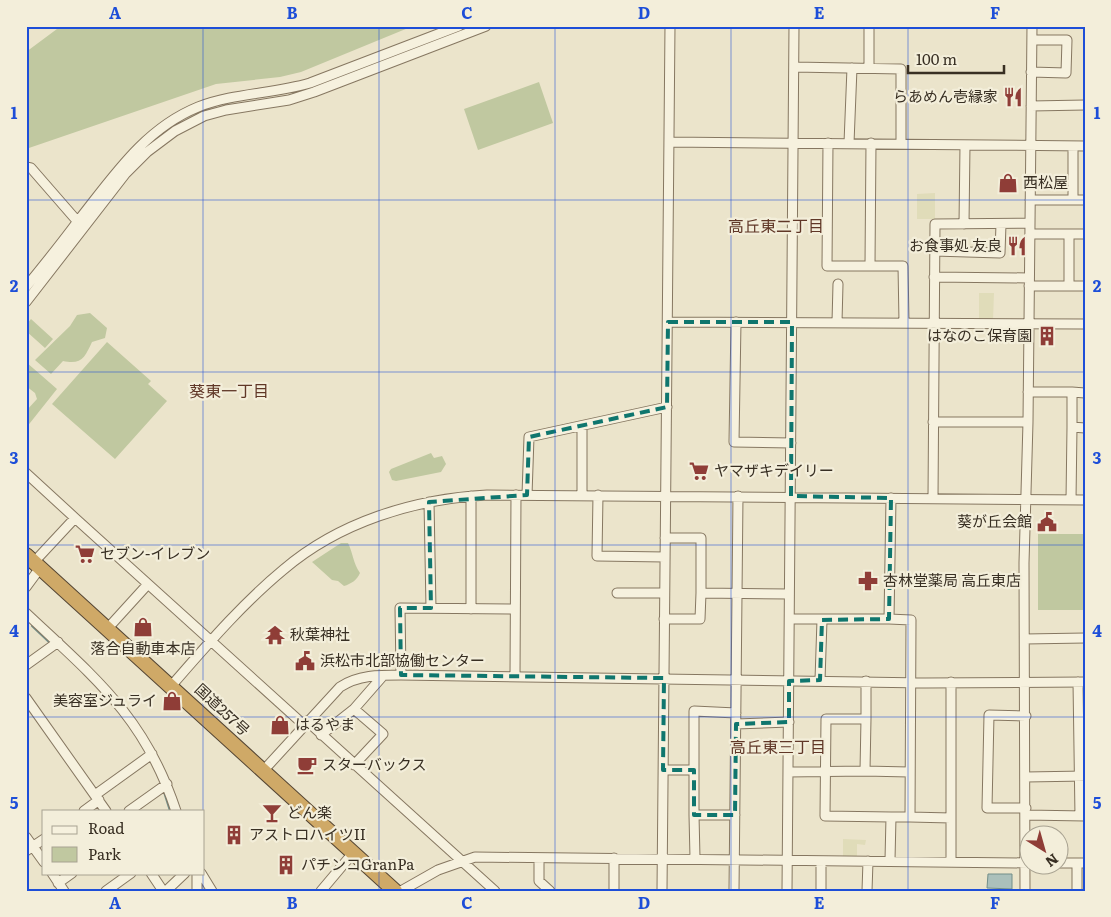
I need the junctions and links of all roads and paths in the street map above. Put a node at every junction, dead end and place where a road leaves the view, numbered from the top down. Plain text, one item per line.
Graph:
1 (460, 26) edge
2 (486, 26) edge
3 (670, 26) edge
4 (794, 26) edge
5 (869, 26) edge
6 (1032, 26) edge
7 (1032, 40) junction
8 (794, 67) junction
9 (852, 68) junction
10 (869, 68) junction
11 (1031, 72) junction
12 (1085, 105) edge
13 (1031, 106) junction
14 (668, 142) junction
15 (794, 143) junction
16 (828, 143) junction
17 (849, 143) junction
18 (871, 143) junction
19 (901, 144) junction
20 (965, 145) junction
21 (1031, 146) junction
22 (1073, 146) junction
23 (1085, 146) edge
24 (26, 167) edge
25 (1030, 200) junction
26 (1073, 200) junction
27 (1085, 200) edge
28 (82, 223) junction
29 (1030, 223) junction
30 (964, 224) junction
31 (1001, 224) junction
32 (1030, 234) junction
33 (1069, 234) junction
34 (1085, 234) edge
35 (934, 251) junction
36 (870, 265) junction
37 (934, 277) junction
38 (1029, 282) junction
39 (838, 284) dead end
40 (1069, 286) junction
41 (1085, 286) edge
42 (26, 287) edge
43 (26, 302) edge
44 (668, 322) junction
45 (736, 322) junction
46 (792, 322) junction
47 (837, 322) junction
48 (904, 322) junction
49 (934, 323) junction
50 (1029, 324) junction
51 (1085, 324) edge
52 (1028, 392) junction
53 (1072, 392) junction
54 (1085, 392) edge
55 (667, 408) junction
56 (933, 422) junction
57 (1028, 422) junction
58 (582, 426) junction
59 (1072, 427) junction
60 (1085, 428) edge
61 (791, 443) junction
62 (26, 473) edge
63 (516, 495) junction
64 (527, 495) junction
65 (598, 495) junction
66 (665, 495) junction
67 (471, 496) junction
68 (582, 496) junction
69 (738, 496) junction
70 (791, 496) junction
71 (891, 498) junction
72 (933, 498) junction
73 (1027, 500) junction
74 (1071, 500) junction
75 (1085, 500) edge
76 (429, 502) junction
77 (75, 518) junction
78 (665, 538) junction
79 (665, 557) junction
80 (34, 562) edge
81 (148, 584) junction
82 (26, 587) edge
83 (617, 593) dead end
84 (664, 593) junction
85 (701, 593) junction
86 (737, 594) junction
87 (789, 594) junction
88 (430, 608) junction
89 (471, 609) junction
90 (514, 609) junction
91 (27, 615) edge
92 (790, 619) junction
93 (889, 619) junction
94 (664, 620) junction
95 (822, 620) junction
96 (108, 628) junction
97 (1085, 638) edge
98 (1024, 639) junction
99 (211, 641) junction
100 (55, 644) junction
101 (26, 665) edge
102 (400, 675) junction
103 (382, 677) junction
104 (515, 677) junction
105 (664, 678) junction
106 (736, 679) junction
107 (789, 680) junction
108 (820, 680) junction
109 (866, 681) junction
110 (951, 682) junction
111 (1082, 682) edge
112 (910, 683) junction
113 (1025, 683) junction
114 (172, 685) junction
115 (26, 698) edge
116 (354, 709) junction
117 (736, 713) junction
118 (1026, 716) junction
119 (866, 719) junction
120 (789, 722) junction
121 (306, 723) junction
122 (736, 724) junction
123 (321, 735) junction
124 (150, 756) junction
125 (1082, 760) edge
126 (354, 765) junction
127 (263, 770) junction
128 (663, 770) junction
129 (694, 770) junction
130 (865, 771) junction
131 (788, 772) junction
132 (909, 772) junction
133 (825, 773) junction
134 (1082, 776) edge
135 (1026, 777) junction
136 (164, 787) junction
137 (97, 798) junction
138 (85, 810) edge
139 (105, 810) edge
140 (131, 810) edge
141 (176, 810) edge
142 (1026, 812) junction
143 (694, 815) junction
144 (735, 815) junction
145 (1082, 816) edge
146 (891, 817) junction
147 (910, 817) junction
148 (951, 818) junction
149 (1026, 824) edge
150 (26, 837) edge
151 (42, 840) edge
152 (30, 849) edge
153 (353, 853) junction
154 (539, 858) junction
155 (614, 858) junction
156 (662, 858) junction
157 (694, 858) junction
158 (734, 858) junction
159 (787, 859) junction
160 (42, 860) edge
161 (461, 860) junction
162 (821, 860) junction
163 (890, 860) junction
164 (868, 861) junction
165 (951, 862) junction
166 (1018, 863) edge
167 (1068, 863) edge
168 (1081, 863) edge
169 (53, 874) edge
170 (71, 874) edge
171 (130, 874) edge
172 (151, 874) edge
173 (184, 874) edge
174 (197, 874) edge
175 (203, 874) edge
176 (1026, 874) edge
177 (61, 887) edge
178 (106, 891) edge
179 (165, 891) edge
180 (197, 891) edge
181 (212, 891) edge
182 (321, 891) edge
183 (395, 891) edge
184 (401, 891) edge
185 (495, 891) edge
186 (550, 891) edge
187 (614, 891) edge
188 (662, 891) edge
189 (734, 891) edge
190 (787, 891) edge
191 (821, 891) edge
192 (868, 891) edge
193 (1025, 891) edge
194 (1077, 891) edge

1 - 28 street
2 - 28 street
3 - 14 street
4 - 8 street
5 - 10 street
6 - 7 street
7 - 11 street
7 - 11 street
8 - 9 street
8 - 15 street
9 - 10 street
9 - 17 street
10 - 19 street
11 - 13 street
12 - 13 street
13 - 21 street
14 - 15 street
14 - 44 street
15 - 16 street
15 - 46 street
16 - 17 street
16 - 36 street
17 - 18 street
18 - 19 street
18 - 36 street
19 - 20 street
20 - 21 street
20 - 30 street
21 - 22 street
21 - 25 street
22 - 23 street
22 - 26 street
24 - 28 street
25 - 26 street
25 - 29 street
26 - 27 street
28 - 42 street
28 - 43 street
29 - 31 street
29 - 32 street
30 - 31 street
30 - 35 street
31 - 35 street
32 - 33 street
32 - 38 street
33 - 34 street
33 - 40 street
35 - 37 street
36 - 48 street
37 - 38 street
37 - 49 street
38 - 40 street
38 - 50 street
39 - 47 street
40 - 41 street
44 - 45 street
44 - 55 street
45 - 46 street
45 - 61 street
46 - 47 street
46 - 61 street
47 - 48 street
48 - 49 street
49 - 50 street
49 - 56 street
50 - 51 street
50 - 52 street
52 - 53 street
52 - 57 street
53 - 54 street
53 - 59 street
55 - 58 street
55 - 66 street
56 - 57 street
56 - 72 street
57 - 73 street
58 - 64 street
58 - 68 street
59 - 60 street
59 - 74 street
61 - 70 street
62 - 77 street
63 - 64 street
63 - 67 street
63 - 90 street
64 - 68 street
65 - 66 street
65 - 68 street
65 - 79 street
66 - 69 street
66 - 78 street
67 - 76 street
67 - 89 street
69 - 70 street
69 - 86 street
70 - 71 street
70 - 87 street
71 - 72 street
71 - 93 street
72 - 73 street
73 - 74 street
73 - 98 street
74 - 75 street
76 - 88 street
76 - 99 street
77 - 80 street
77 - 81 street
78 - 79 street
78 - 85 street
79 - 84 street
80 - 82 street
80 - 96 highway, 国道257号
81 - 96 street
81 - 99 street
83 - 84 street
84 - 94 street
85 - 86 street
85 - 94 street
86 - 87 street
86 - 106 street
87 - 92 street
88 - 89 street
88 - 102 street
89 - 90 street
90 - 104 street
91 - 100 street
92 - 95 street
92 - 107 street
93 - 95 street
93 - 112 street
94 - 105 street
95 - 108 street
96 - 114 highway, 国道257号
97 - 98 street
98 - 113 street
99 - 114 street
99 - 121 street
100 - 101 street
100 - 124 street
102 - 103 street
102 - 104 street
103 - 116 street
103 - 121 street
104 - 105 street
105 - 106 street
105 - 128 street
106 - 107 street
106 - 117 street
107 - 108 street
107 - 120 street
108 - 109 street
109 - 112 street
109 - 119 street
110 - 112 street
110 - 113 street
110 - 148 street
111 - 113 street
111 - 125 street
112 - 132 street
113 - 118 street
114 - 127 highway, 国道257号
115 - 137 street
116 - 123 street
116 - 126 street
117 - 122 street
117 - 129 street
118 - 135 street
118 - 142 street
119 - 130 street
119 - 133 street
120 - 122 street
120 - 131 street
121 - 123 street
121 - 127 street
122 - 144 street
123 - 126 street
124 - 136 street
124 - 137 street
125 - 134 street
126 - 161 street
127 - 153 highway, 国道257号
128 - 129 street
128 - 156 street
129 - 143 street
130 - 132 street
130 - 133 street
131 - 133 street
131 - 159 street
132 - 147 street
133 - 146 street
134 - 135 street
134 - 145 street
135 - 142 street
136 - 140 street
136 - 141 street
137 - 138 street
137 - 139 street
142 - 145 street
142 - 149 street
143 - 144 street
143 - 157 street
144 - 158 street
146 - 147 street
146 - 163 street
147 - 148 street
148 - 165 street
150 - 152 street
151 - 152 street
152 - 160 street
153 - 182 street
153 - 183 highway, 国道257号
154 - 155 street
154 - 161 street
154 - 186 street
155 - 156 street
155 - 187 street
156 - 157 street
156 - 188 street
157 - 158 street
158 - 159 street
158 - 189 street
159 - 162 street
159 - 190 street
161 - 184 street
161 - 185 street
162 - 164 street
162 - 191 street
163 - 164 street
163 - 165 street
164 - 192 street
165 - 166 street
167 - 168 street
168 - 194 street
169 - 177 street
170 - 177 street
171 - 178 street
172 - 179 street
173 - 179 street
174 - 180 street
175 - 181 street
176 - 193 street

